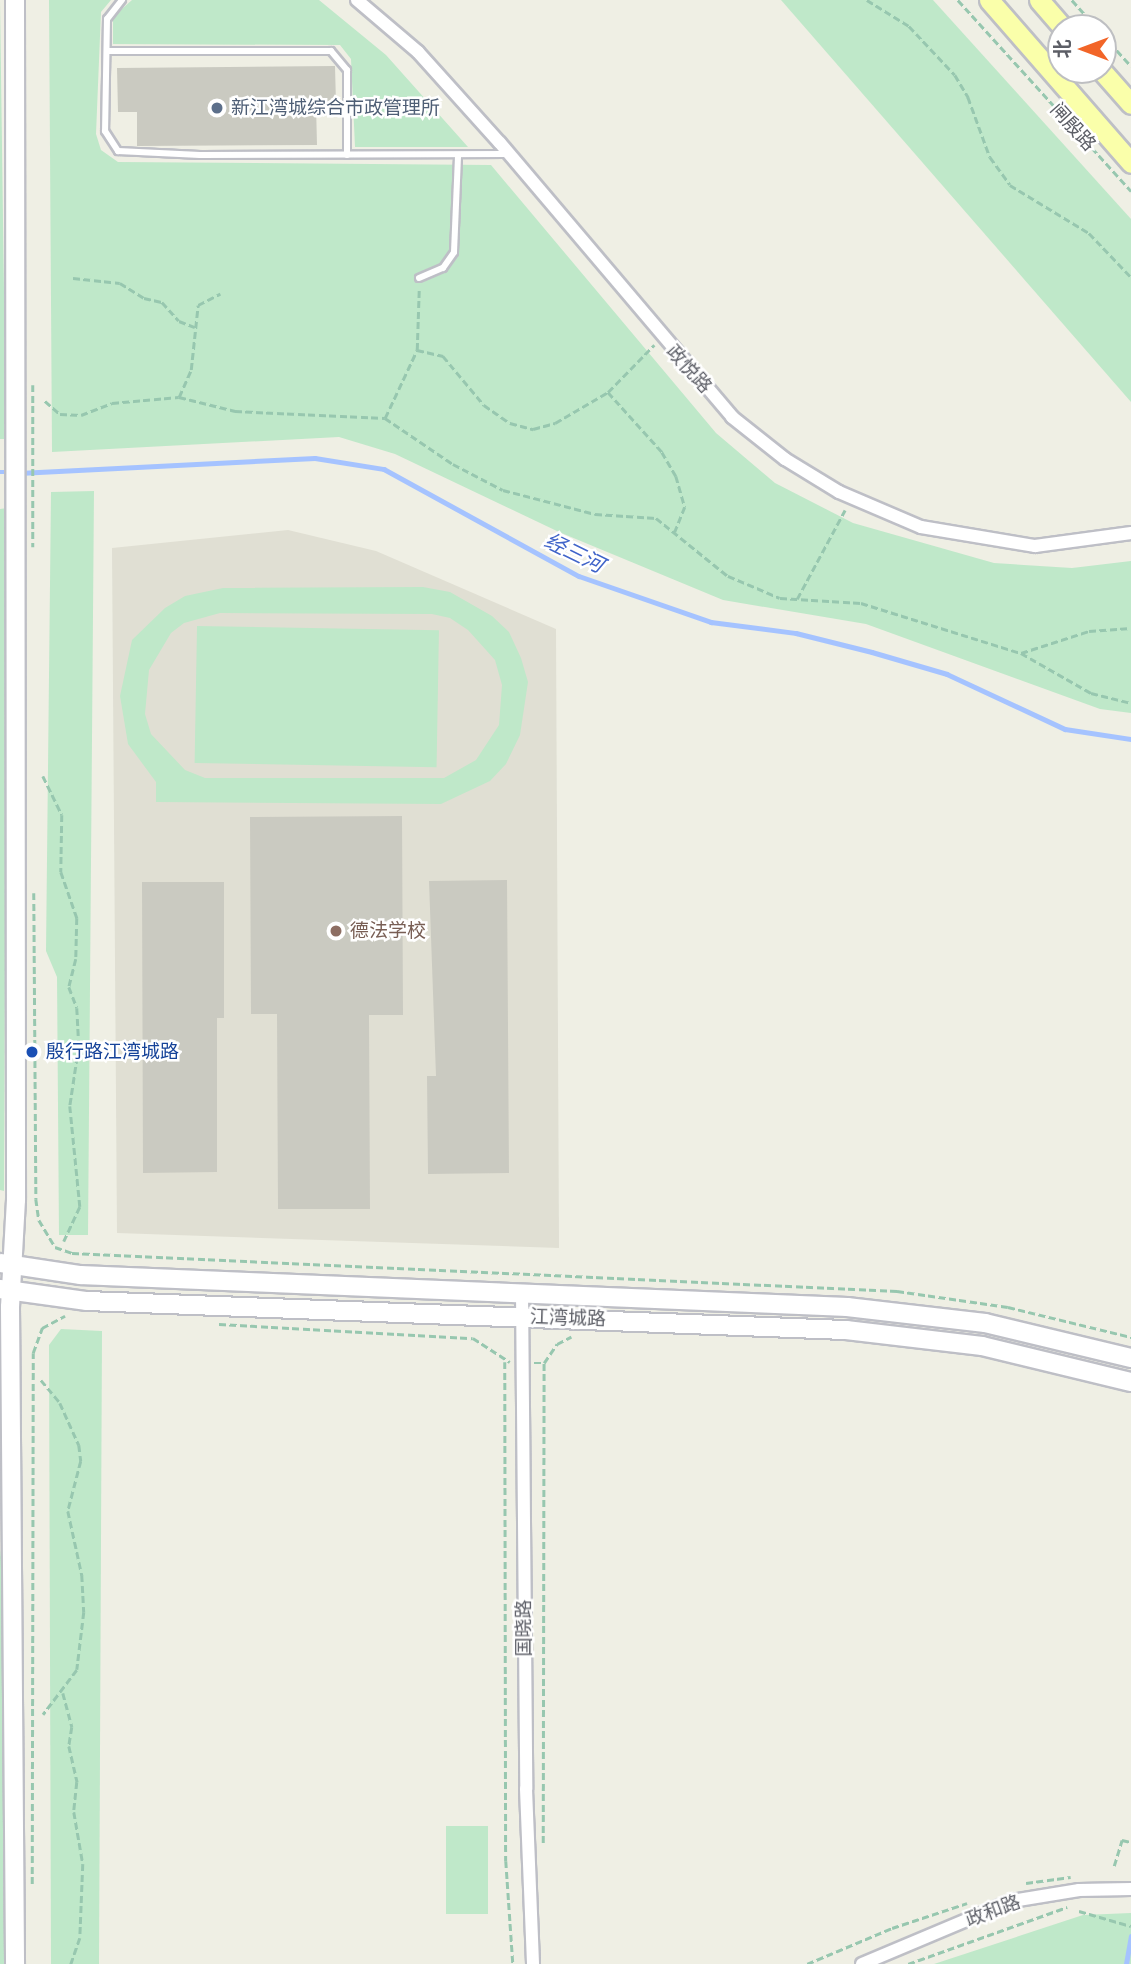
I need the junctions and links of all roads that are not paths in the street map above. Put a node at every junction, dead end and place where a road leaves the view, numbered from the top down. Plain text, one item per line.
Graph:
1 (15, 0) edge
2 (122, 0) edge
3 (357, 0) edge
4 (989, 0) edge
5 (1039, 0) edge
6 (1051, 14) edge
7 (107, 51) junction
8 (1113, 84) edge
9 (1131, 104) edge
10 (509, 154) junction
11 (347, 155) junction
12 (458, 155) junction
13 (1131, 163) edge
14 (419, 278) road end
15 (1131, 533) edge
16 (6, 1265) edge
17 (5, 1290) edge
18 (522, 1292) junction
19 (522, 1316) junction
20 (1131, 1358) edge
21 (1131, 1382) edge
22 (1131, 1889) edge
23 (15, 1964) edge
24 (533, 1964) edge
25 (862, 1964) edge

1 - 16 street
2 - 7 lane
3 - 10 street, 政悦路
4 - 13 main road, 闸殷路
5 - 6 main road
7 - 11 lane
7 - 11 lane
8 - 9 main road
10 - 12 lane
10 - 15 street, 政悦路
11 - 12 lane
12 - 14 lane
16 - 17 street
16 - 18 street, 江湾城路
17 - 19 street, 江湾城路
17 - 23 street
18 - 19 street, 国晓路
18 - 20 street, 江湾城路
19 - 21 street, 江湾城路
19 - 24 street, 国晓路
22 - 25 street, 政和路

